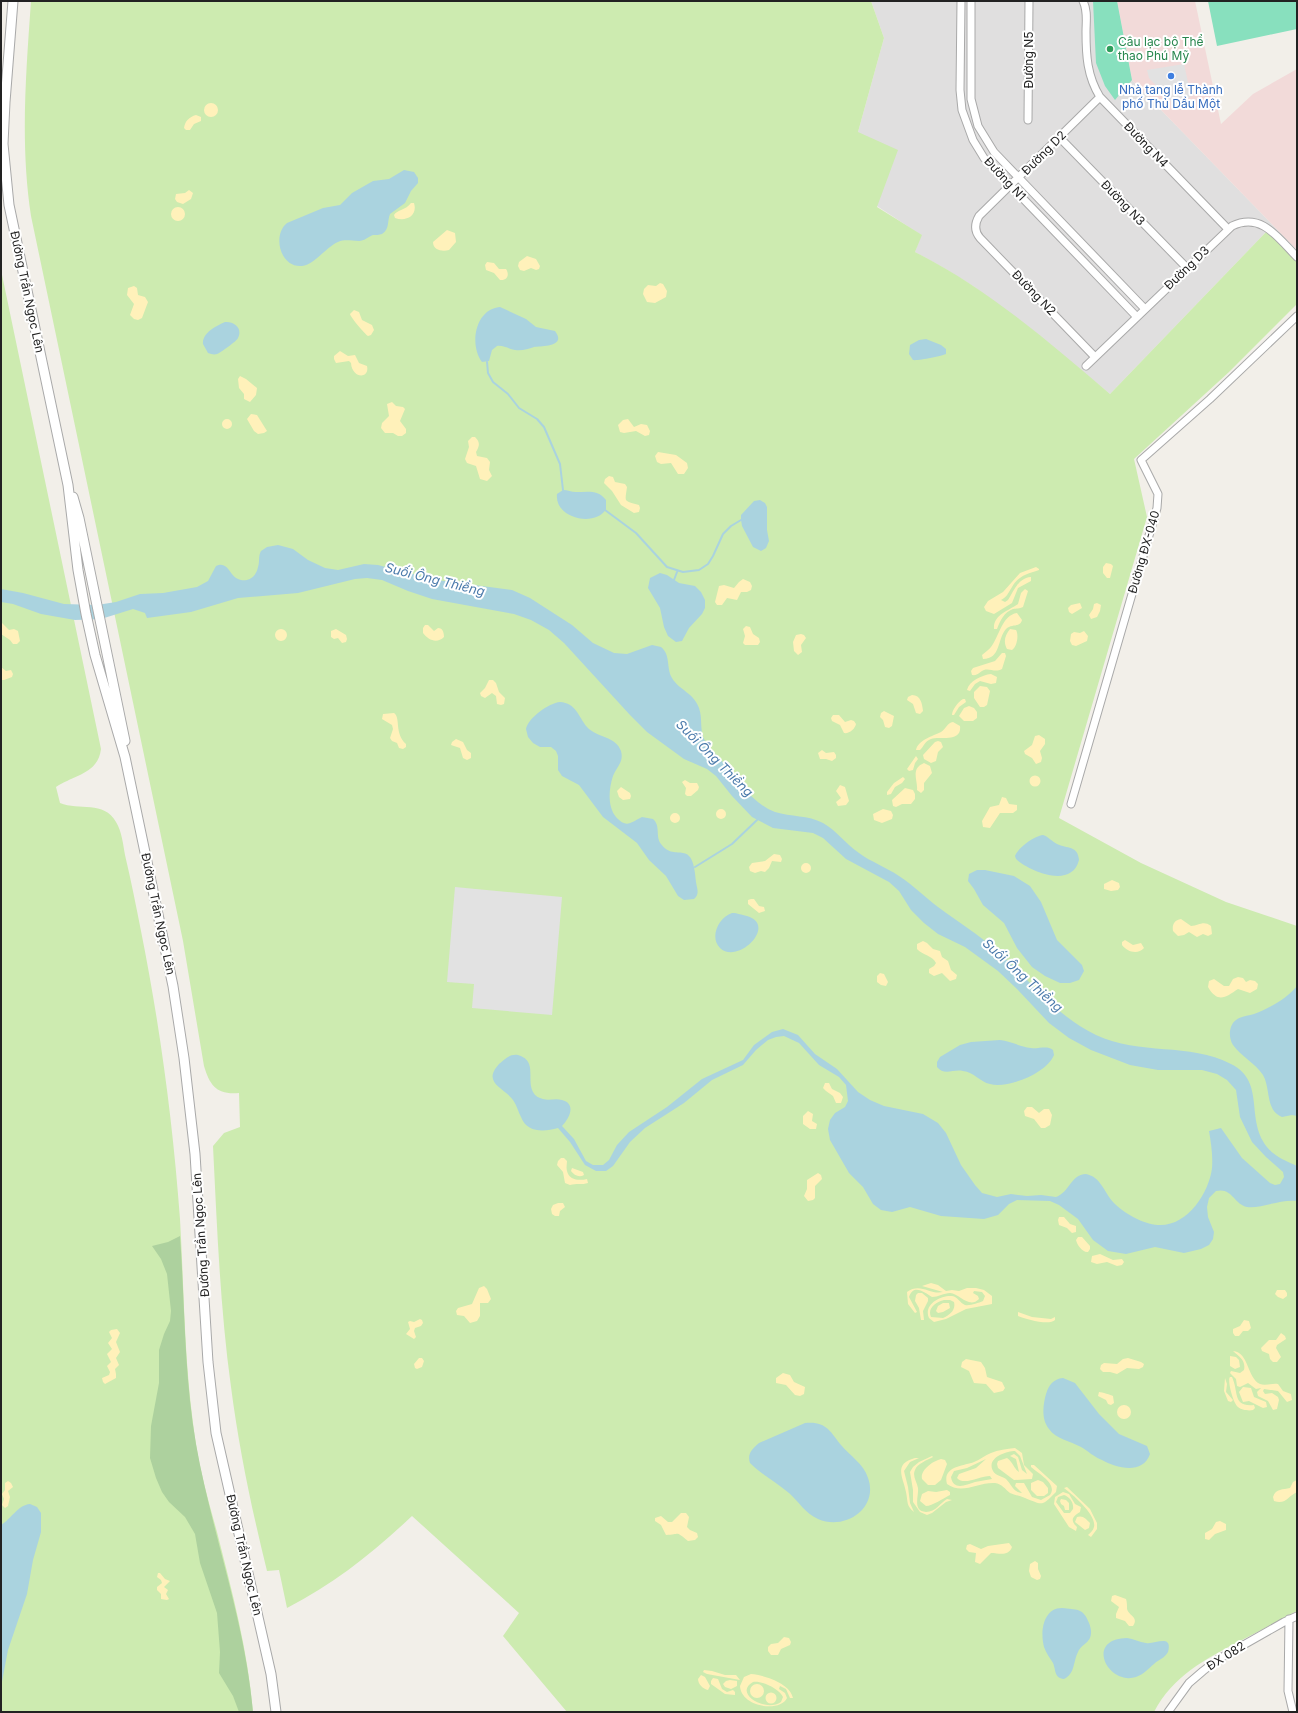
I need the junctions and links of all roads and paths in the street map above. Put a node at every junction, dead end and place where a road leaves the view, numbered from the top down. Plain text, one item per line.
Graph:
1 (13, 1) edge
2 (961, 1) edge
3 (972, 1) edge
4 (1029, 1) edge
5 (1083, 1) edge
6 (1100, 97) junction
7 (1028, 120) dead end
8 (1059, 137) junction
9 (1019, 177) junction
10 (1011, 185) junction
11 (976, 228) joint
12 (1228, 229) junction
13 (1297, 257) edge
14 (1187, 268) junction
15 (1145, 309) junction
16 (1137, 316) junction
17 (1297, 316) edge
18 (1095, 357) junction
19 (1086, 366) dead end
20 (68, 485) junction
21 (125, 757) junction
22 (1071, 804) dead end
23 (1297, 1616) edge
24 (1289, 1619) junction
25 (276, 1712) edge
26 (1168, 1712) edge
27 (1293, 1712) edge

1 - 20 street, Đường Trần Ngọc Lên
2 - 10 street, Đường N1
3 - 9 street, Đường N1
4 - 7 street, Đường N5
5 - 6 street, Đường N4
6 - 8 street, Đường D2
6 - 12 street, Đường N4
8 - 9 street, Đường D2
8 - 14 street, Đường N3
9 - 10 street, Đường D2
9 - 15 street, Đường N1
10 - 11 street, Đường D2
10 - 16 street, Đường N1
11 - 18 street, Đường N2
12 - 13 street, Đường D3
12 - 14 street, Đường D3
14 - 15 street, Đường D3
15 - 16 street, Đường D3
16 - 18 street, Đường D3
17 - 22 street, Đường ĐX-040
18 - 19 street, Đường D3
20 - 21 street, Đường Trần Ngọc Lên
20 - 21 street, Đường Trần Ngọc Lên
21 - 25 street, Đường Trần Ngọc Lên
23 - 24 street, ĐX 082
24 - 26 street, ĐX 082
24 - 27 street

